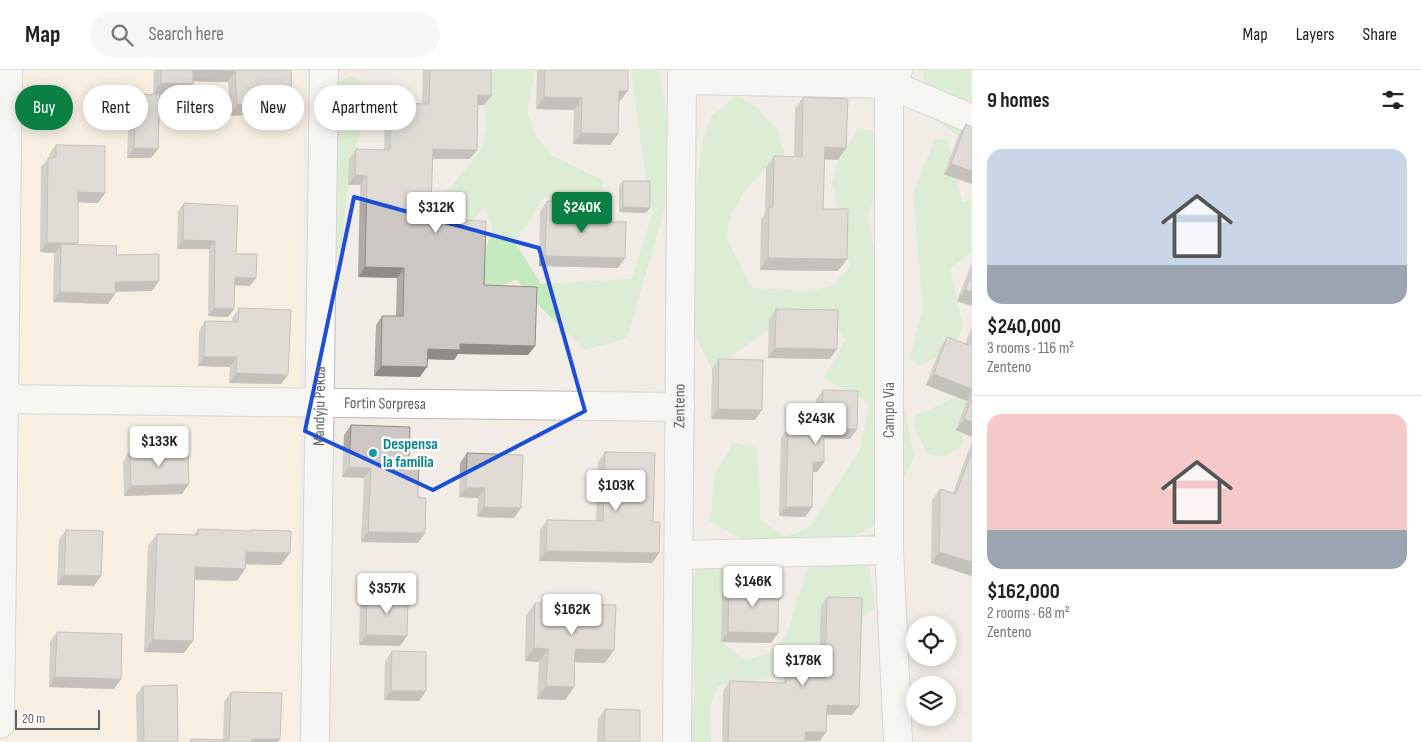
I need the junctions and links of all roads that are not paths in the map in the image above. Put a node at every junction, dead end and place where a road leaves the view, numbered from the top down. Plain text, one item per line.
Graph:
1 (8, 70) edge
2 (324, 70) edge
3 (683, 75) edge
4 (889, 76) edge
5 (972, 119) edge
6 (2, 399) edge
7 (319, 403) junction
8 (680, 407) junction
9 (889, 550) junction
10 (678, 555) junction
11 (0, 724) edge
12 (315, 742) edge
13 (677, 742) edge
14 (898, 742) edge

1 - 6 street
2 - 7 street, Mandyju Pekua
3 - 4 street
3 - 8 street, Zenteno
4 - 5 street
4 - 9 street, Campo Via
6 - 7 street, Fortin Sorpresa
6 - 11 street
7 - 8 street, Fortin Sorpresa
7 - 12 street, Mandyju Pekua
8 - 10 street, Zenteno
9 - 10 street
9 - 14 street, Campo Via
10 - 13 street, Zenteno

